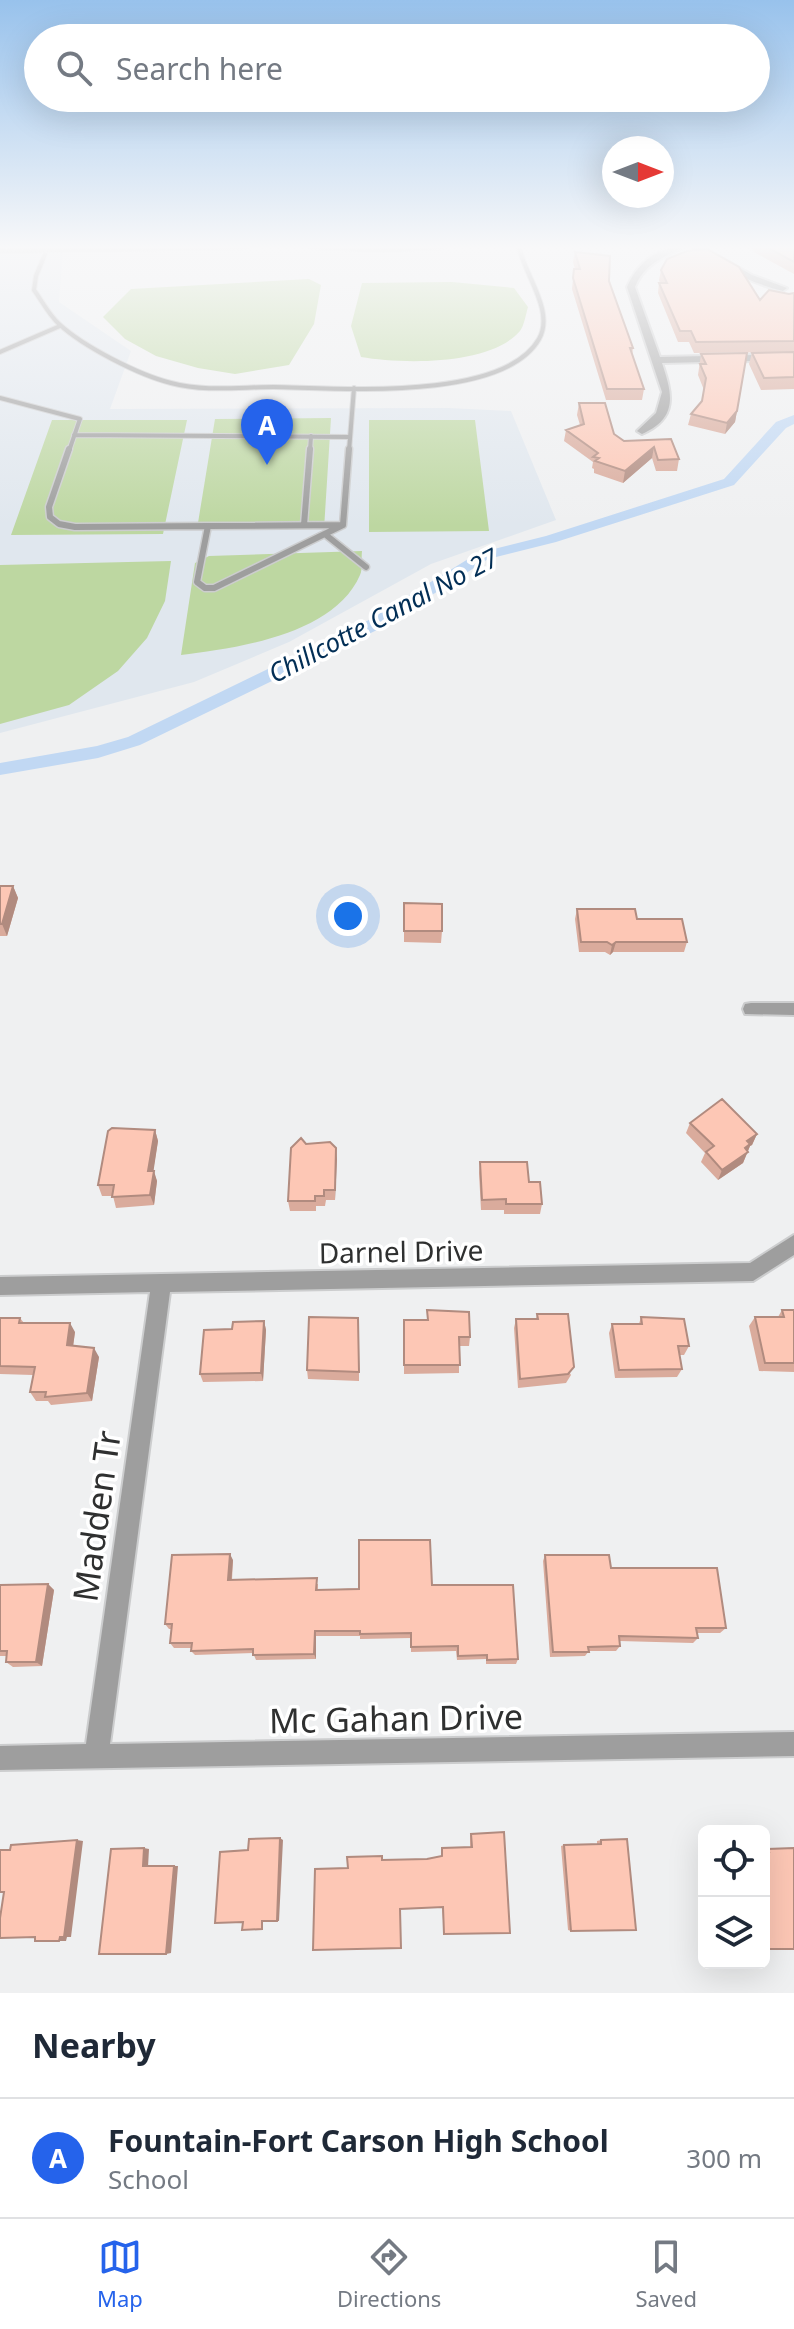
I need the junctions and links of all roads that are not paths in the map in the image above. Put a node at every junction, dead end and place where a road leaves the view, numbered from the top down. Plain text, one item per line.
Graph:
1 (28, 340) edge
2 (87, 340) edge
3 (537, 340) edge
4 (650, 340) edge
5 (0, 352) edge
6 (794, 357) edge
7 (657, 360) junction
8 (354, 388) junction
9 (0, 398) edge
10 (642, 431) dead end
11 (74, 435) junction
12 (311, 436) junction
13 (350, 437) junction
14 (304, 525) junction
15 (343, 525) junction
16 (208, 526) junction
17 (326, 535) junction
18 (366, 567) dead end
19 (751, 1009) dead end
20 (794, 1009) edge
21 (794, 1244) edge
22 (161, 1284) junction
23 (0, 1286) edge
24 (794, 1744) edge
25 (96, 1757) junction
26 (0, 1758) edge

1 - 5 lane
2 - 8 lane
3 - 8 lane
4 - 7 street
6 - 7 street
7 - 10 street
8 - 13 lane
9 - 11 lane
11 - 12 lane
11 - 16 lane
12 - 13 lane
12 - 14 lane
13 - 15 lane
14 - 15 lane
14 - 16 lane
15 - 17 lane
16 - 17 lane
17 - 18 lane
19 - 20 street
21 - 22 street, Darnel Drive
22 - 23 street, Darnel Drive
22 - 25 street, Madden Tr
24 - 25 street, Mc Gahan Drive
25 - 26 street, Mc Gahan Drive

